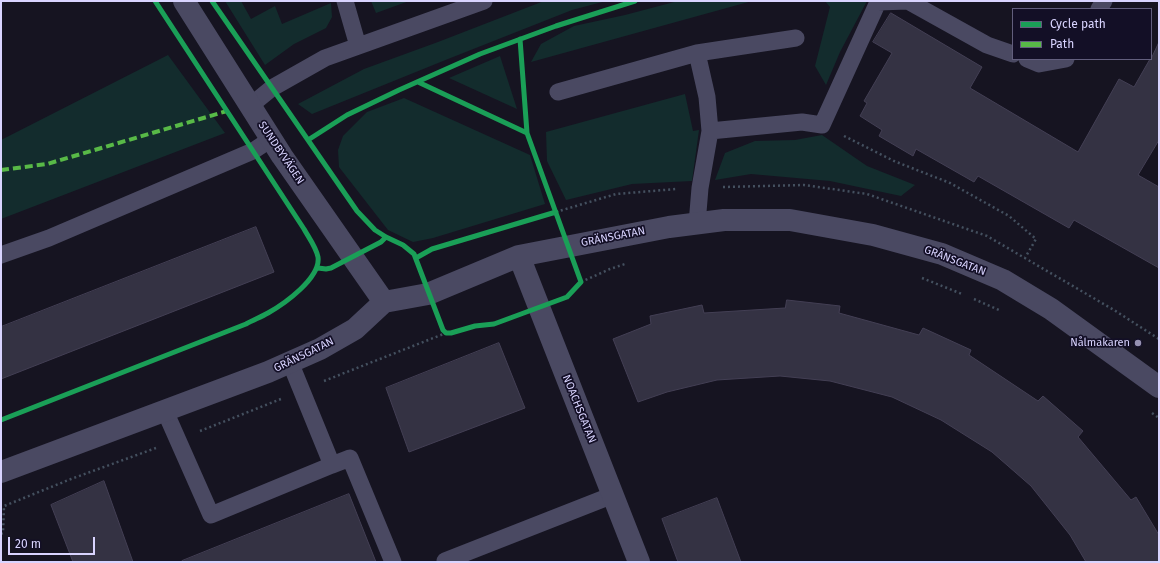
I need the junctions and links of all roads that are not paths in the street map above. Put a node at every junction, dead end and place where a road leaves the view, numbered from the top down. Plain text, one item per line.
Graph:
1 (184, 1) edge
2 (345, 1) edge
3 (484, 1) edge
4 (796, 38) dead end
5 (358, 46) junction
6 (697, 53) junction
7 (1012, 54) edge
8 (1029, 60) edge
9 (1061, 60) edge
10 (558, 92) dead end
11 (250, 106) junction
12 (710, 131) junction
13 (270, 138) junction
14 (697, 224) junction
15 (1, 255) edge
16 (519, 256) junction
17 (384, 302) junction
18 (290, 362) junction
19 (1159, 387) edge
20 (165, 411) junction
21 (332, 465) junction
22 (1, 472) edge
23 (613, 495) junction
24 (445, 561) dead end
25 (393, 562) edge
26 (640, 562) edge

1 - 11 street, SUNDBYVÄGEN
2 - 5 lane
3 - 5 lane
4 - 6 lane
5 - 11 lane
6 - 10 lane
6 - 12 lane
7 - 12 lane
8 - 9 lane
11 - 13 street, SUNDBYVÄGEN
12 - 14 lane
13 - 15 lane
13 - 17 street, SUNDBYVÄGEN
14 - 16 street, GRÄNSGATAN
14 - 19 street, GRÄNSGATAN
16 - 17 street, GRÄNSGATAN
16 - 23 street, NOACHSGATAN
17 - 18 street, GRÄNSGATAN
18 - 20 street, GRÄNSGATAN
18 - 21 lane
20 - 21 lane
20 - 22 street, GRÄNSGATAN
21 - 25 lane
23 - 24 lane
23 - 26 street, NOACHSGATAN

